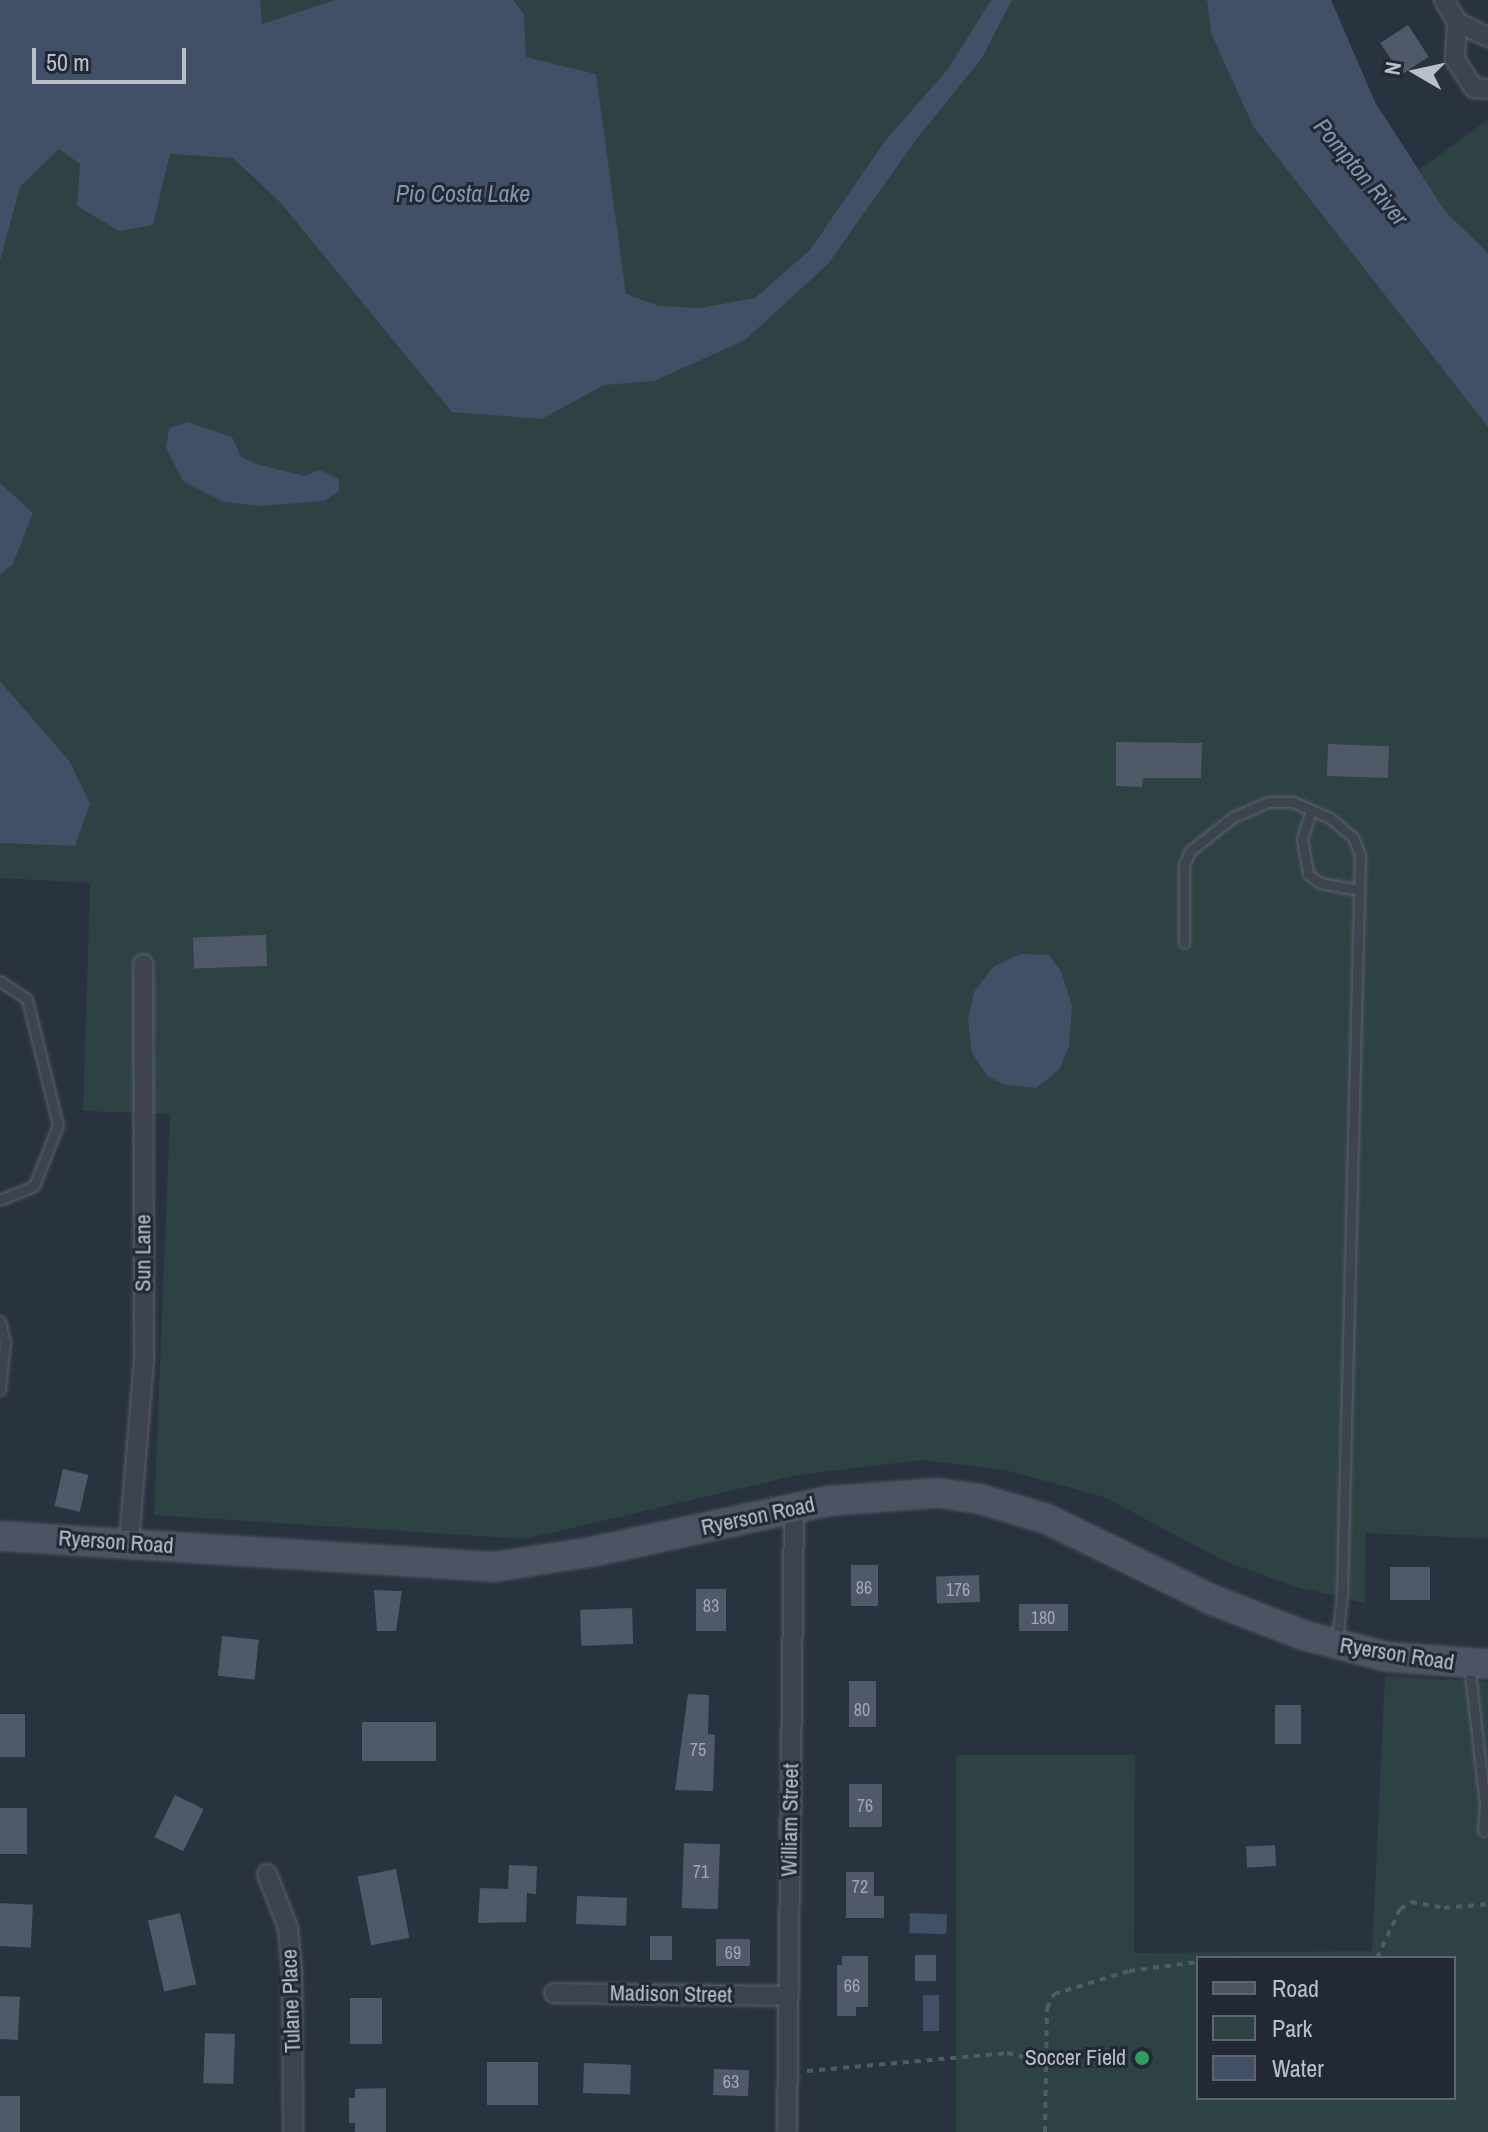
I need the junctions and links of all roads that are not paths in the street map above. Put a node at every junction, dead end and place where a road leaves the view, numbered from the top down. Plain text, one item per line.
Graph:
1 (1444, 0) edge
2 (1457, 22) junction
3 (1488, 37) edge
4 (1488, 89) edge
5 (1311, 810) junction
6 (1359, 890) junction
7 (1184, 943) dead end
8 (143, 964) dead end
9 (0, 981) edge
10 (0, 1200) edge
11 (0, 1321) edge
12 (0, 1390) edge
13 (794, 1508) junction
14 (0, 1536) edge
15 (129, 1542) junction
16 (1336, 1645) junction
17 (1478, 1664) edge
18 (1483, 1831) dead end
19 (267, 1874) dead end
20 (554, 1993) dead end
21 (789, 1996) junction
22 (293, 2132) edge
23 (787, 2132) edge

1 - 2 street
2 - 3 street
2 - 4 street
5 - 6 lane
5 - 6 lane
5 - 7 lane
6 - 16 lane
8 - 15 street, Sun Lane
9 - 10 lane
11 - 12 lane
13 - 15 street, Ryerson Road
13 - 16 street, Ryerson Road
13 - 21 street, William Street
14 - 15 street, Ryerson Road
16 - 17 street, Ryerson Road
17 - 18 lane
19 - 22 street, Tulane Place
20 - 21 street, Madison Street
21 - 23 street, William Street

